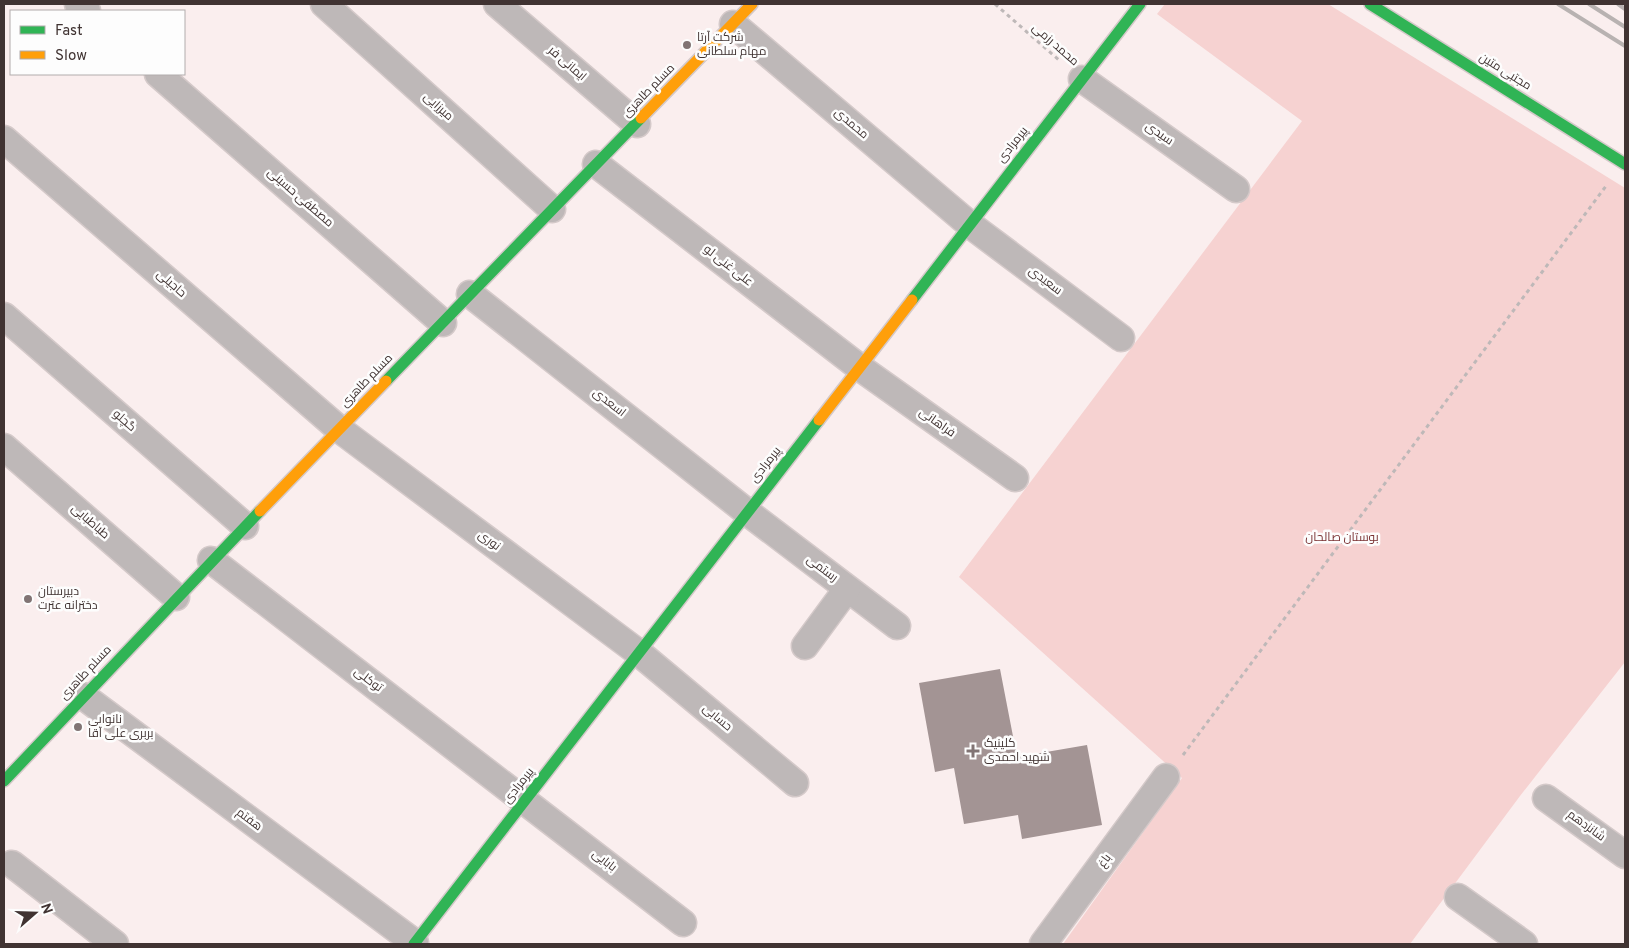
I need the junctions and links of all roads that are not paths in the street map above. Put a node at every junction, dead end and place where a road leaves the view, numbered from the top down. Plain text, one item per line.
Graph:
1 (324, 4) edge
2 (497, 4) edge
3 (752, 4) edge
4 (1140, 4) edge
5 (1370, 4) edge
6 (733, 24) junction
7 (159, 75) edge
8 (1082, 79) junction
9 (637, 124) junction
10 (4, 139) edge
11 (1625, 163) edge
12 (596, 164) junction
13 (1236, 189) dead end
14 (552, 209) junction
15 (969, 224) junction
16 (470, 294) junction
17 (4, 316) edge
18 (443, 323) junction
19 (1121, 338) dead end
20 (859, 367) junction
21 (339, 429) junction
22 (4, 447) edge
23 (1015, 478) dead end
24 (747, 512) junction
25 (245, 526) junction
26 (211, 560) junction
27 (848, 589) junction
28 (176, 596) junction
29 (897, 626) dead end
30 (805, 646) dead end
31 (639, 653) junction
32 (83, 696) junction
33 (1166, 777) road end
34 (4, 781) edge
35 (795, 783) dead end
36 (1546, 798) dead end
37 (526, 800) junction
38 (1625, 855) edge
39 (12, 864) dead end
40 (1458, 896) dead end
41 (683, 922) dead end
42 (115, 944) edge
43 (415, 944) edge
44 (1043, 944) edge
45 (1524, 944) edge

1 - 14 street, میرزایی
2 - 9 street, ایمانی فر
3 - 6 street, مسلم طاهری
4 - 8 street, پیرمرادی
5 - 11 street, مجتبی متین
6 - 9 street, مسلم طاهری
6 - 15 street, محمدی
7 - 18 street, مصطفی حسینی
8 - 13 street, سیدی
8 - 15 street, پیرمرادی
9 - 12 street, مسلم طاهری
10 - 21 street, حاجیلی
12 - 14 street, مسلم طاهری
12 - 20 street, علی غنی لو
14 - 16 street, مسلم طاهری
15 - 19 street, سعیدی
15 - 20 street, پیرمرادی
16 - 18 street, مسلم طاهری
16 - 24 street, اسعدی
17 - 25 street, گچلو
18 - 21 street, مسلم طاهری
20 - 23 street, فراهانی
20 - 24 street, پیرمرادی
21 - 25 street, مسلم طاهری
21 - 31 street, نوری
22 - 28 street, طباطبایی
24 - 27 street, رستمی
24 - 31 street, پیرمرادی
25 - 26 street, مسلم طاهری
26 - 28 street, مسلم طاهری
26 - 37 street, توکلی
27 - 29 street, رستمی
27 - 30 street
28 - 32 street, مسلم طاهری
31 - 35 street, حسابی
31 - 37 street, پیرمرادی
32 - 34 street, مسلم طاهری
32 - 43 street, هفتم
33 - 44 street, باغ
36 - 38 street, شانزدهم
37 - 41 street, بابایی
37 - 43 street, پیرمرادی
39 - 42 street
40 - 45 street

